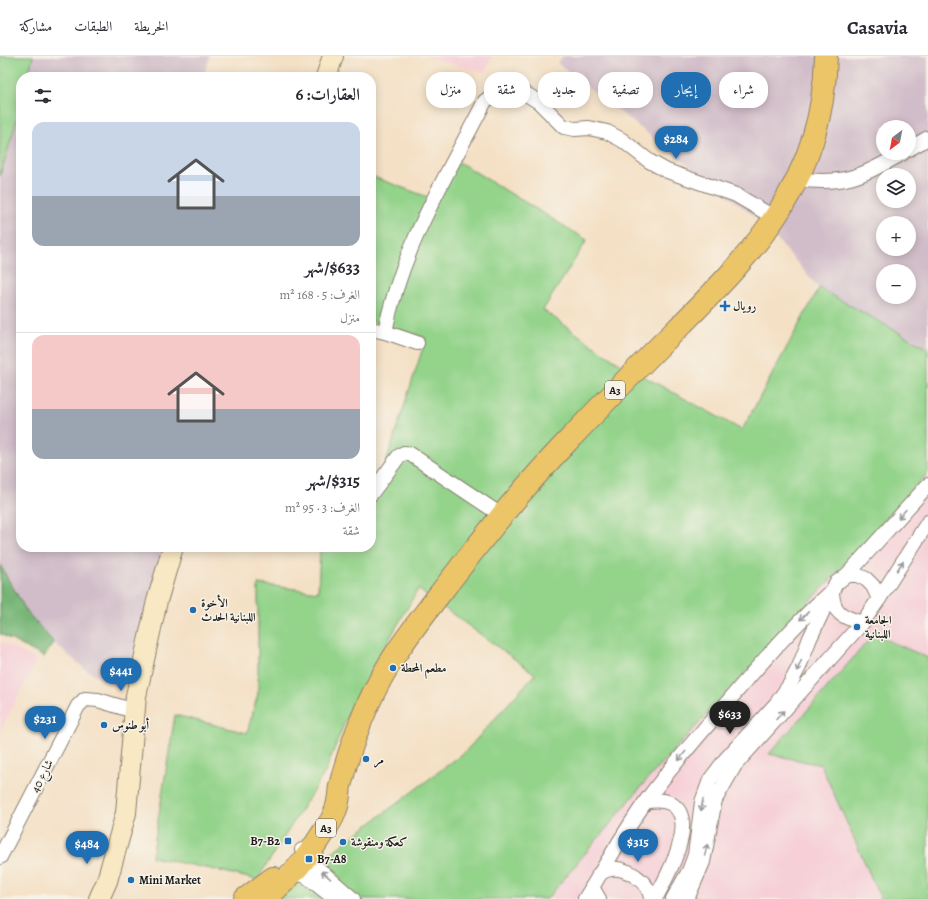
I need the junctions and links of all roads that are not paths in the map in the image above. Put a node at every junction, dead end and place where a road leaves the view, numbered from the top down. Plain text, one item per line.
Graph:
1 (333, 56) edge
2 (826, 56) edge
3 (328, 72) edge
4 (928, 138) edge
5 (916, 145) edge
6 (889, 160) edge
7 (797, 179) junction
8 (775, 218) junction
9 (376, 330) edge
10 (385, 332) junction
11 (417, 343) dead end
12 (376, 483) edge
13 (928, 485) edge
14 (501, 515) junction
15 (928, 522) edge
16 (171, 552) edge
17 (847, 575) junction
18 (832, 591) junction
19 (879, 599) junction
20 (862, 623) junction
21 (134, 711) junction
22 (646, 801) junction
23 (117, 848) junction
24 (0, 857) edge
25 (295, 862) junction
26 (599, 874) junction
27 (592, 895) edge
28 (84, 899) edge
29 (99, 899) edge
30 (245, 899) edge
31 (264, 899) edge
32 (335, 899) edge
33 (353, 899) edge
34 (651, 899) edge
35 (655, 899) edge
36 (673, 899) edge
37 (687, 899) edge

1 - 3 main road
2 - 7 highway, A3
4 - 5 street
6 - 7 street
7 - 8 highway, A3
8 - 10 street
8 - 14 highway, A3
9 - 10 street
10 - 11 street
12 - 14 street
13 -> 17 street
14 - 25 highway, A3
19 -> 15 street
16 - 21 main road
17 - 18 street
17 - 19 street
18 - 20 street
18 -> 22 street
18 -> 36 street
19 - 20 street
37 -> 20 street
21 - 23 main road
21 - 24 street, شارع 40
22 - 26 street
22 - 35 street
23 - 28 main road
23 - 29 main road
25 - 30 highway, A3
25 - 31 highway, A3
25 - 32 street
33 -> 25 street
26 - 27 street
26 - 34 street

